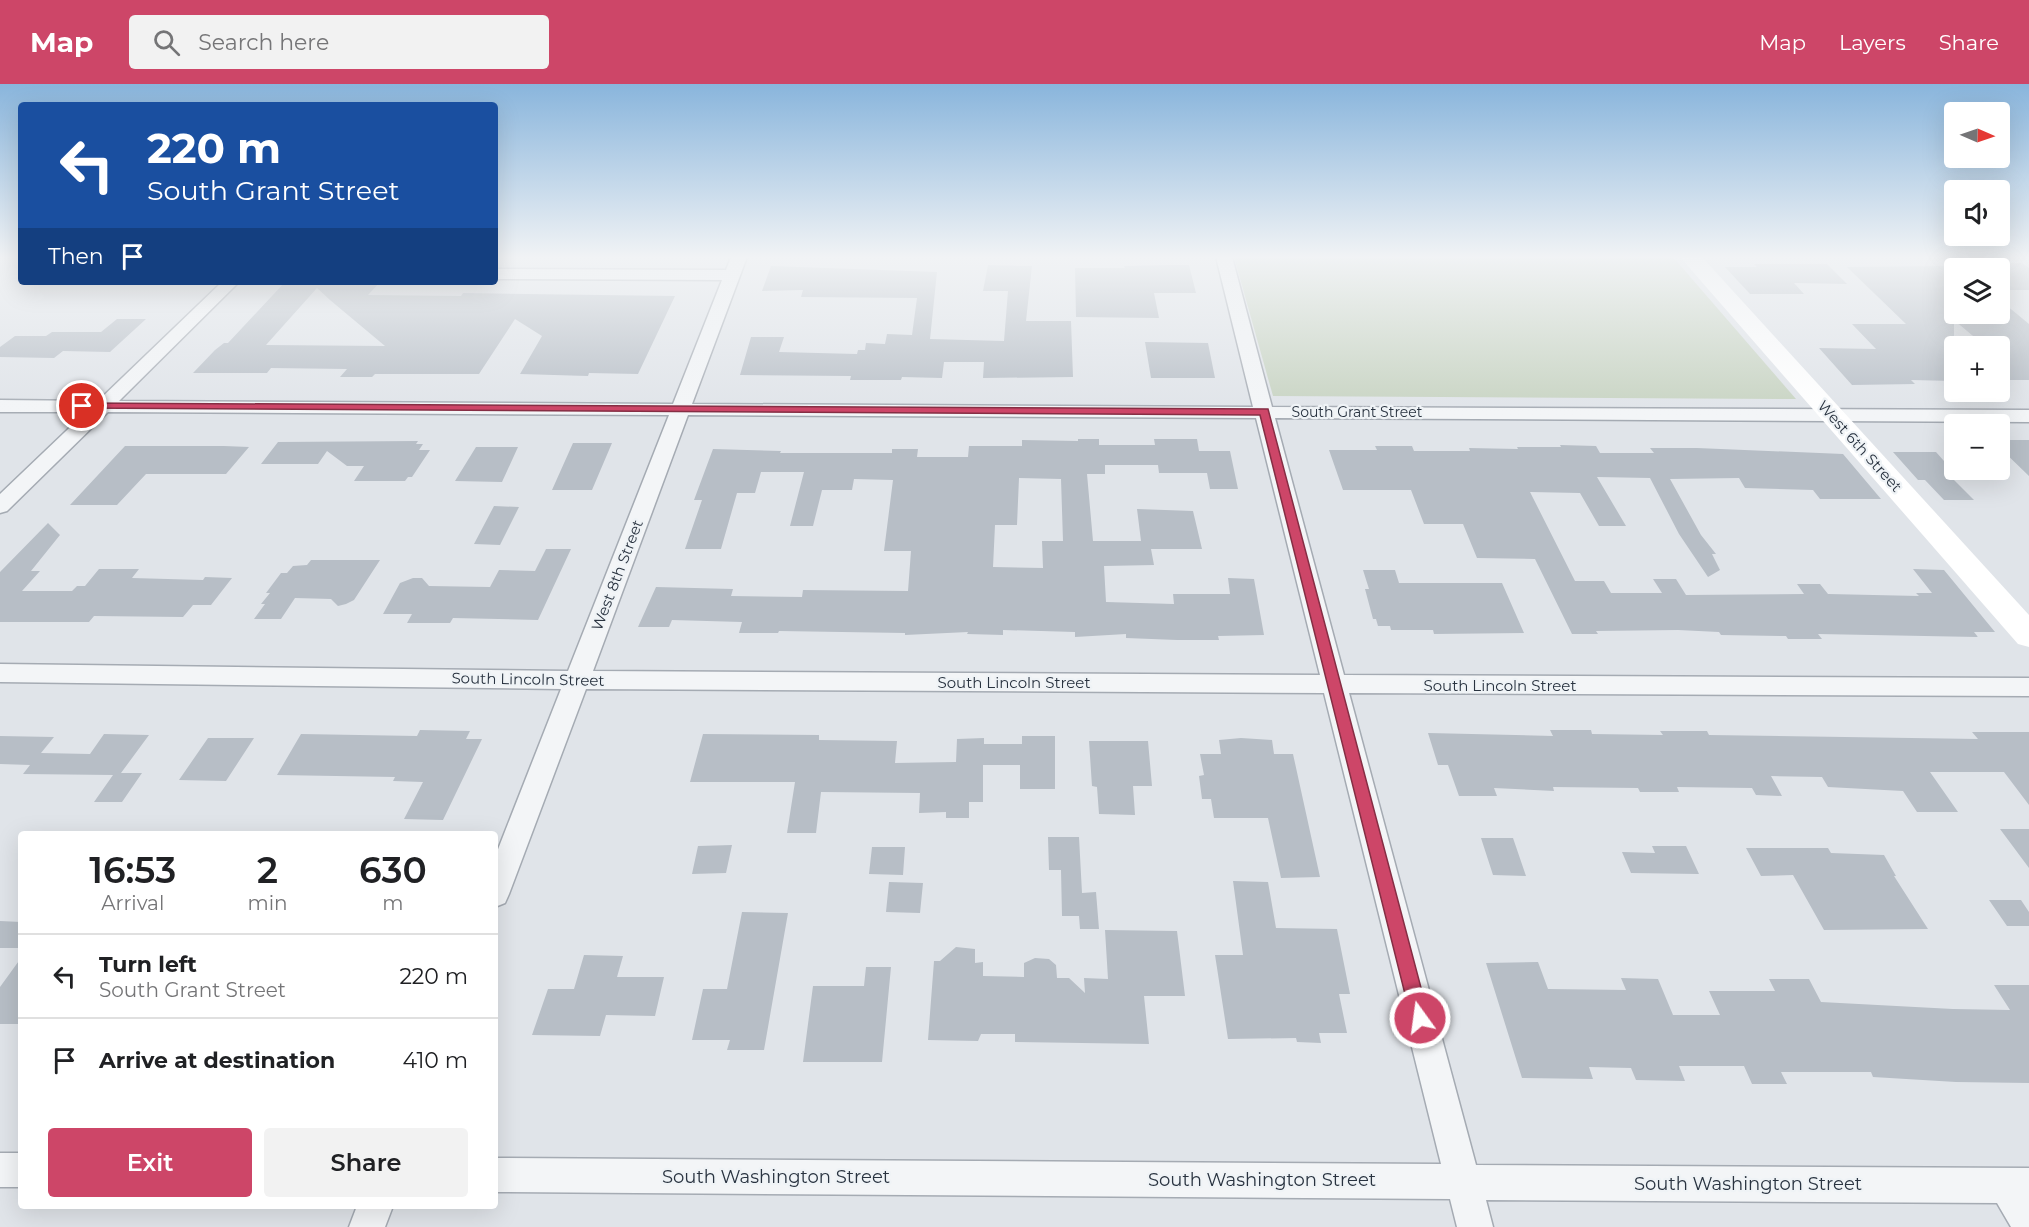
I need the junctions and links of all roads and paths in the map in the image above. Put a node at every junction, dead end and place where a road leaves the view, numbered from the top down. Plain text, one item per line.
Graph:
1 (202, 310) edge
2 (718, 310) edge
3 (1238, 310) edge
4 (1739, 310) edge
5 (0, 406) edge
6 (103, 406) junction
7 (681, 408) junction
8 (1265, 412) junction
9 (1832, 415) junction
10 (2029, 416) edge
11 (0, 506) edge
12 (2029, 636) edge
13 (0, 673) edge
14 (577, 680) junction
15 (1333, 684) junction
16 (2029, 687) edge
17 (498, 886) edge
18 (0, 1170) edge
19 (18, 1170) edge
20 (498, 1175) edge
21 (1464, 1182) junction
22 (2018, 1186) edge
23 (374, 1209) edge
24 (2029, 1223) edge
25 (367, 1227) edge
26 (1475, 1227) edge

1 - 6 street
2 - 7 street, West 8th Street
3 - 8 street
4 - 9 street, West 6th Street
5 - 6 street, South Grant Street
6 - 7 street, South Grant Street
6 - 11 street
7 - 8 street, South Grant Street
7 - 14 street, West 8th Street
8 - 9 street, South Grant Street
8 - 15 street
9 - 10 street, South Grant Street
9 - 12 street, West 6th Street
13 - 14 street, South Lincoln Street
14 - 15 street, South Lincoln Street
14 - 17 street, West 8th Street
15 - 16 street, South Lincoln Street
15 - 21 street
18 - 19 street
20 - 21 street, South Washington Street
21 - 22 street, South Washington Street
21 - 26 street
22 - 24 street
23 - 25 street

